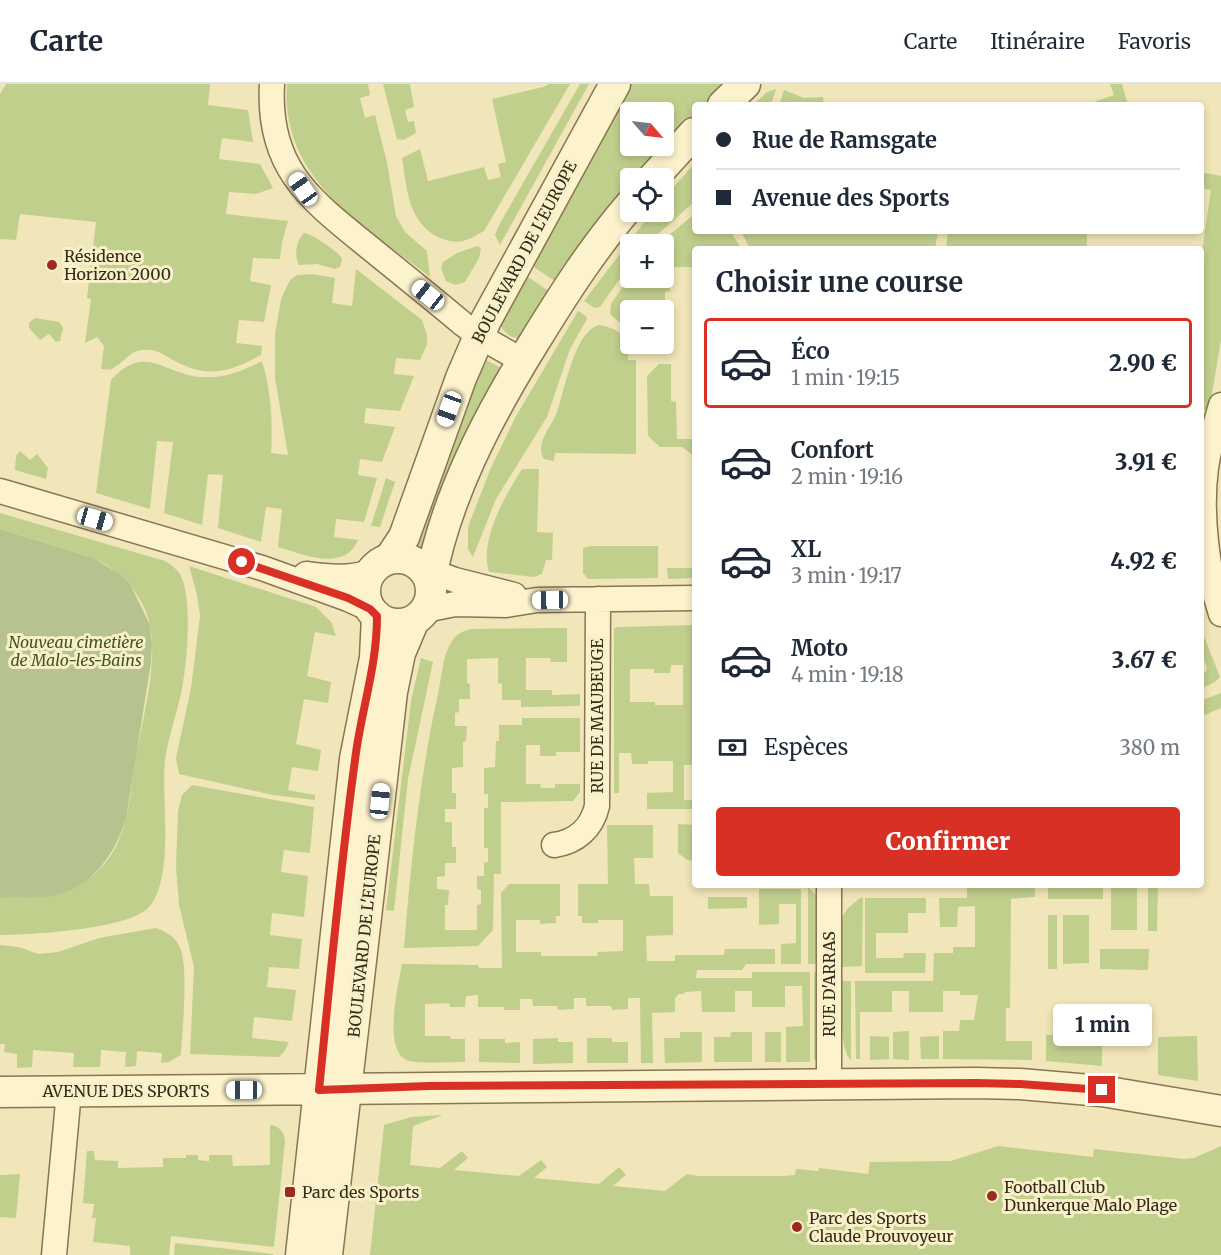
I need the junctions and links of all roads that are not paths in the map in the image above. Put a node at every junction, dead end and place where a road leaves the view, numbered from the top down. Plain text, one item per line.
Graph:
1 (272, 84) edge
2 (615, 84) edge
3 (745, 84) edge
4 (726, 102) edge
5 (692, 135) edge
6 (662, 168) edge
7 (620, 218) edge
8 (479, 336) junction
9 (523, 361) junction
10 (1221, 405) edge
11 (0, 491) edge
12 (1204, 511) edge
13 (1204, 537) edge
14 (381, 565) junction
15 (262, 568) junction
16 (425, 590) junction
17 (692, 598) edge
18 (598, 599) junction
19 (537, 600) junction
20 (373, 613) junction
21 (1221, 614) edge
22 (554, 845) dead end
23 (829, 888) edge
24 (829, 1083) junction
25 (333, 1089) junction
26 (69, 1091) junction
27 (0, 1092) edge
28 (1221, 1111) edge
29 (54, 1255) edge
30 (301, 1255) edge
31 (327, 1255) edge

1 - 8 street
2 - 8 street, BOULEVARD DE L'EUROPE
3 - 4 street
5 - 6 street
7 - 9 street, BOULEVARD DE L'EUROPE
8 - 9 street
8 - 14 street, BOULEVARD DE L'EUROPE
9 - 16 street, BOULEVARD DE L'EUROPE
10 - 12 street
11 - 15 street
13 - 21 street
14 - 15 street
14 - 16 street
14 - 20 street
15 - 20 street
16 - 19 street
16 - 19 street
16 - 20 street
16 - 25 street, BOULEVARD DE L'EUROPE
17 - 18 street
18 - 19 street
18 - 22 street, RUE DE MAUBEUGE
20 - 25 street, BOULEVARD DE L'EUROPE
23 - 24 street, RUE D'ARRAS
24 - 25 street, AVENUE DES SPORTS
24 - 28 street, AVENUE DES SPORTS
25 - 26 street, AVENUE DES SPORTS
25 - 30 street, BOULEVARD DE L'EUROPE
25 - 31 street, BOULEVARD DE L'EUROPE
26 - 27 street, AVENUE DES SPORTS
26 - 29 street

